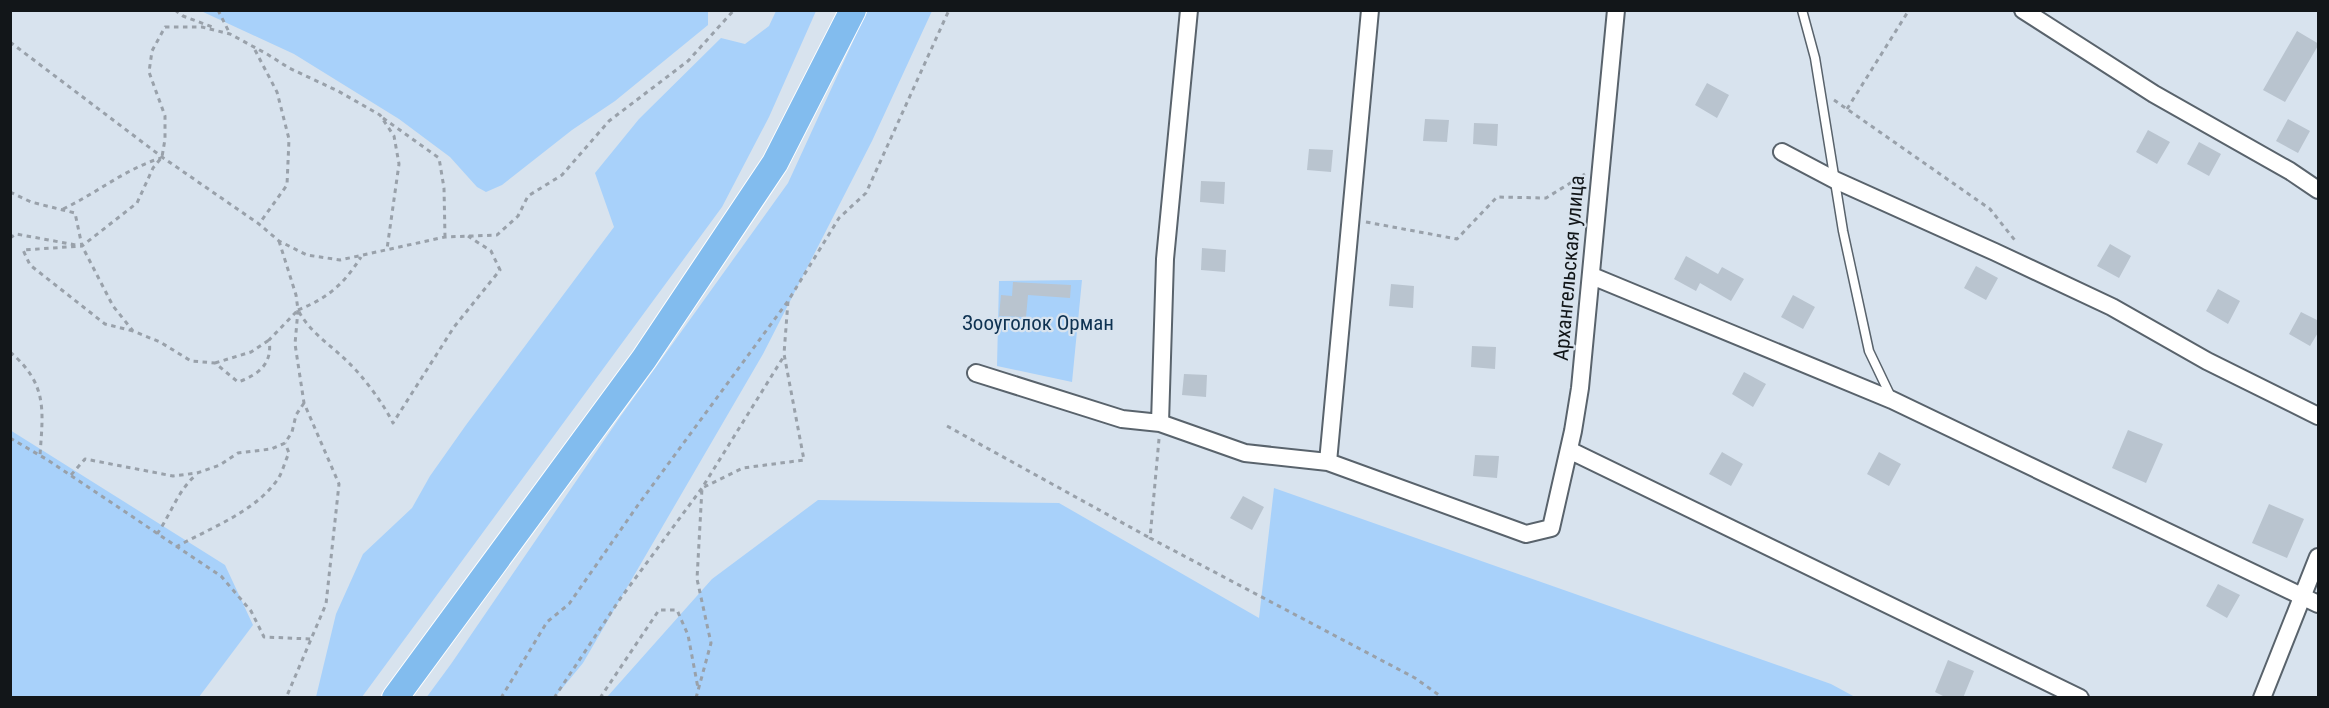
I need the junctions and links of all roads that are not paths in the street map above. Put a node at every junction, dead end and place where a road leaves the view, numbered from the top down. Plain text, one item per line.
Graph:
1 (853, 10) edge
2 (1189, 10) edge
3 (1370, 10) edge
4 (1616, 10) edge
5 (1802, 10) edge
6 (2023, 10) edge
7 (1782, 152) dead end
8 (1835, 180) junction
9 (2319, 190) edge
10 (1592, 276) junction
11 (976, 373) dead end
12 (1892, 400) junction
13 (2319, 416) edge
14 (1160, 423) junction
15 (1569, 450) junction
16 (1328, 462) junction
17 (2319, 557) edge
18 (2303, 596) junction
19 (2319, 604) edge
20 (395, 698) edge
21 (2080, 698) edge
22 (2262, 698) edge

1 - 20 main road
2 - 14 street
3 - 16 street
4 - 10 street, Архангельская улица
5 - 8 lane
6 - 9 street
7 - 8 street
8 - 12 lane
8 - 13 street
10 - 12 street
10 - 15 street, Архангельская улица
11 - 14 street
12 - 18 street
14 - 16 street
15 - 16 street, Архангельская улица
15 - 21 street
17 - 18 street
18 - 19 street
18 - 22 street

